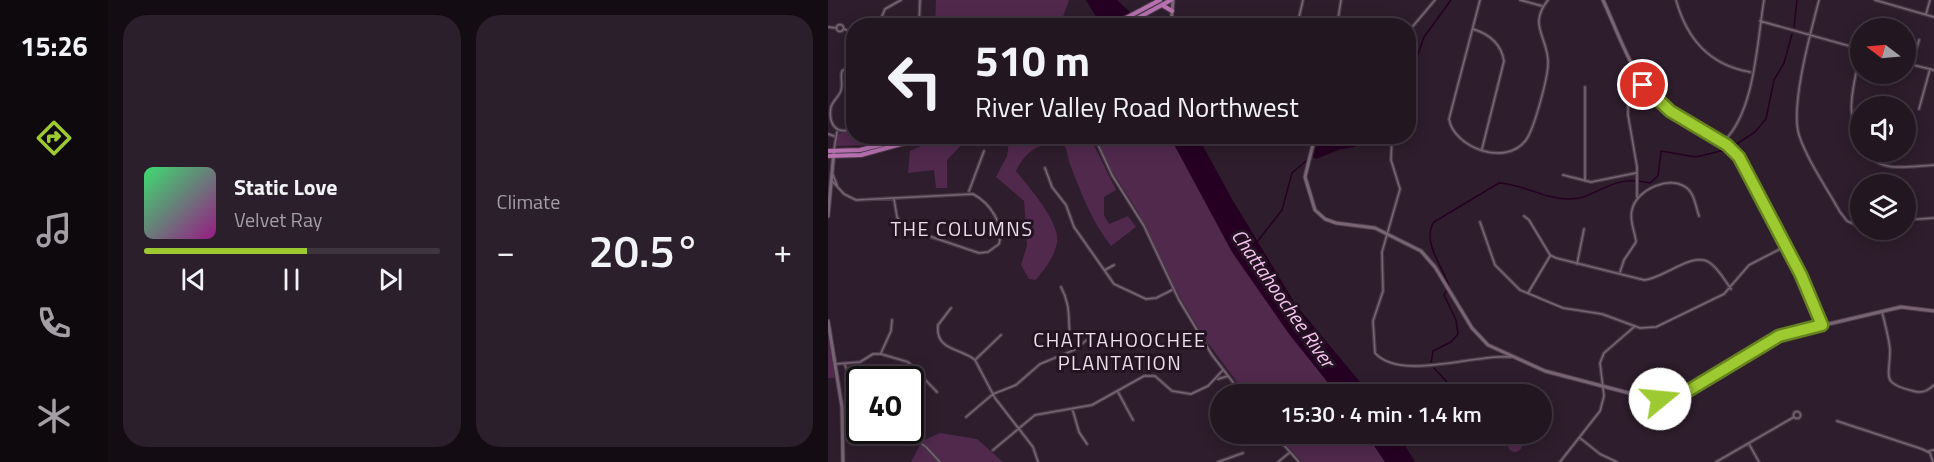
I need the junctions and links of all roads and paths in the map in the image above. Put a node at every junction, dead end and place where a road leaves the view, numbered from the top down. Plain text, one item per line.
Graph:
1 (901, 0) edge
2 (920, 0) edge
3 (1172, 0) edge
4 (1303, 0) edge
5 (1336, 0) edge
6 (1341, 0) edge
7 (1436, 0) edge
8 (1480, 0) edge
9 (1520, 0) edge
10 (1548, 0) edge
11 (1603, 0) edge
12 (1676, 0) edge
13 (1764, 0) edge
14 (1819, 0) edge
15 (1875, 0) edge
16 (1930, 0) edge
17 (1880, 1) edge
18 (1160, 3) edge
19 (1339, 6) junction
20 (1543, 6) junction
21 (1172, 11) junction
22 (1137, 15) junction
23 (1926, 15) junction
24 (1934, 17) edge
25 (881, 18) edge
26 (919, 18) edge
27 (1130, 18) edge
28 (1133, 18) edge
29 (1172, 18) edge
30 (1300, 18) edge
31 (1338, 18) edge
32 (1760, 21) junction
33 (1416, 23) edge
34 (828, 27) edge
35 (837, 28) junction
36 (843, 29) junction
37 (1472, 29) junction
38 (846, 30) edge
39 (1810, 34) junction
40 (1919, 40) dead end
41 (1850, 46) edge
42 (1916, 51) edge
43 (846, 66) edge
44 (1916, 66) edge
45 (1930, 69) junction
46 (1934, 70) edge
47 (1635, 71) junction
48 (1751, 72) junction
49 (1644, 86) junction
50 (1585, 87) dead end
51 (1631, 87) junction
52 (1919, 109) dead end
53 (830, 125) edge
54 (838, 131) junction
55 (846, 132) edge
56 (828, 134) edge
57 (835, 136) junction
58 (1722, 142) junction
59 (884, 144) edge
60 (902, 144) edge
61 (1098, 144) edge
62 (1313, 144) edge
63 (1392, 144) edge
64 (1482, 149) junction
65 (828, 151) edge
66 (834, 151) junction
67 (984, 151) dead end
68 (828, 156) edge
69 (834, 157) junction
70 (1875, 162) edge
71 (1934, 165) edge
72 (1045, 168) dead end
73 (832, 172) junction
74 (1637, 173) junction
75 (1563, 175) dead end
76 (831, 181) junction
77 (1585, 181) junction
78 (837, 186) junction
79 (1637, 186) junction
80 (829, 187) edge
81 (968, 192) junction
82 (1643, 192) junction
83 (1636, 198) junction
84 (894, 199) junction
85 (828, 216) edge
86 (1524, 216) dead end
87 (1699, 216) dead end
88 (1934, 218) edge
89 (1916, 219) edge
90 (1480, 222) dead end
91 (1850, 222) edge
92 (1584, 229) dead end
93 (1386, 233) junction
94 (1786, 246) junction
95 (1550, 255) junction
96 (1577, 264) junction
97 (1114, 265) dead end
98 (1104, 271) junction
99 (1620, 272) junction
100 (1061, 287) dead end
101 (1174, 289) junction
102 (1731, 289) junction
103 (1527, 294) junction
104 (951, 308) dead end
105 (1882, 311) junction
106 (1934, 311) edge
107 (892, 320) dead end
108 (828, 321) edge
109 (934, 324) dead end
110 (938, 325) junction
111 (1822, 325) junction
112 (1635, 327) junction
113 (1096, 333) dead end
114 (1001, 334) dead end
115 (1074, 350) junction
116 (881, 354) junction
117 (1511, 357) junction
118 (975, 360) junction
119 (835, 364) junction
120 (845, 364) junction
121 (912, 366) edge
122 (846, 368) edge
123 (1223, 370) junction
124 (1228, 376) junction
125 (924, 379) edge
126 (1217, 379) junction
127 (1890, 381) junction
128 (1234, 384) edge
129 (1885, 384) dead end
130 (1602, 385) junction
131 (1934, 385) edge
132 (937, 392) dead end
133 (1118, 392) junction
134 (993, 394) junction
135 (1073, 411) junction
136 (966, 417) dead end
137 (1794, 417) dead end
138 (1133, 420) dead end
139 (1837, 421) dead end
140 (1018, 428) junction
141 (1580, 437) junction
142 (1749, 443) junction
143 (922, 444) edge
144 (1087, 444) dead end
145 (1283, 444) edge
146 (993, 450) dead end
147 (1934, 450) edge
148 (1290, 452) junction
149 (1928, 452) junction
150 (1243, 453) dead end
151 (1933, 461) edge
152 (843, 462) edge
153 (939, 462) edge
154 (1038, 462) edge
155 (1218, 462) edge
156 (1278, 462) edge
157 (1299, 462) edge
158 (1560, 462) edge
159 (1617, 462) edge
160 (1716, 462) edge
161 (1760, 462) edge

1 - 25 street
2 - 26 street
3 - 18 main road
3 - 21 street
4 - 30 street
5 - 19 street
6 - 19 street
7 - 33 street
8 - 37 street
9 - 20 street
10 - 20 street
11 - 47 street
12 - 48 street
13 - 32 street
14 - 39 street
15 - 17 street
16 - 23 street
17 - 23 street
18 - 21 main road
18 - 22 main road
19 - 31 street
20 - 64 street
21 - 29 street
22 - 27 main road
22 - 28 main road
23 - 24 street
32 - 39 street
32 - 48 street
34 - 35 street
35 - 36 street
35 - 36 street
36 - 38 street
37 - 64 street
37 - 64 street
39 - 41 street
39 - 91 street
40 - 42 street
43 - 53 street
44 - 45 street
45 - 46 street
45 - 52 street
47 - 49 street
47 - 51 street
48 - 58 street
49 - 51 street
49 - 58 street
50 - 77 street
51 - 74 street
53 - 54 street
54 - 55 street
54 - 57 street
56 - 57 street
57 - 66 street
58 - 94 street
59 - 66 main road
60 - 69 main road
61 - 101 street
62 - 93 street
63 - 93 street
65 - 66 main road
66 - 69 street
67 - 81 street
68 - 69 main road
69 - 73 street
70 - 71 street
72 - 98 street
73 - 76 street
73 - 78 street
74 - 77 street
74 - 79 street
75 - 77 street
76 - 78 street
76 - 80 street
78 - 80 street
78 - 84 street
79 - 82 street
79 - 83 street
80 - 85 street
81 - 84 street
81 - 84 street
82 - 83 street
82 - 87 street
83 - 99 street
86 - 95 street
88 - 89 street
90 - 103 street
92 - 96 street
93 - 117 street
93 - 117 street
94 - 102 street
94 - 111 street
95 - 96 street
95 - 103 street
96 - 99 street
97 - 98 street
98 - 101 street
99 - 102 street
100 - 115 street
101 - 123 street
102 - 112 street
103 - 112 street
104 - 110 street
105 - 106 street
105 - 111 street
105 - 127 street
107 - 116 street
108 - 119 street
109 - 110 street
110 - 118 street
111 - 130 street
112 - 130 street
113 - 115 street
114 - 118 street
115 - 134 street
116 - 120 street
116 - 121 street
117 - 130 street
118 - 134 street
119 - 120 street
119 - 152 street
120 - 122 street
123 - 124 street
123 - 126 street
124 - 126 street
124 - 128 street
125 - 132 street
126 - 133 street
127 - 129 street
127 - 131 street
130 - 141 street
133 - 135 street
133 - 138 street
134 - 136 street
134 - 140 street
135 - 140 street
135 - 144 street
137 - 142 street
139 - 149 street
140 - 146 street
140 - 154 street
141 - 158 street
141 - 159 street
142 - 160 street
142 - 161 street
143 - 153 street
145 - 148 street
147 - 149 street
148 - 156 street
148 - 157 street
149 - 151 street
150 - 155 street

